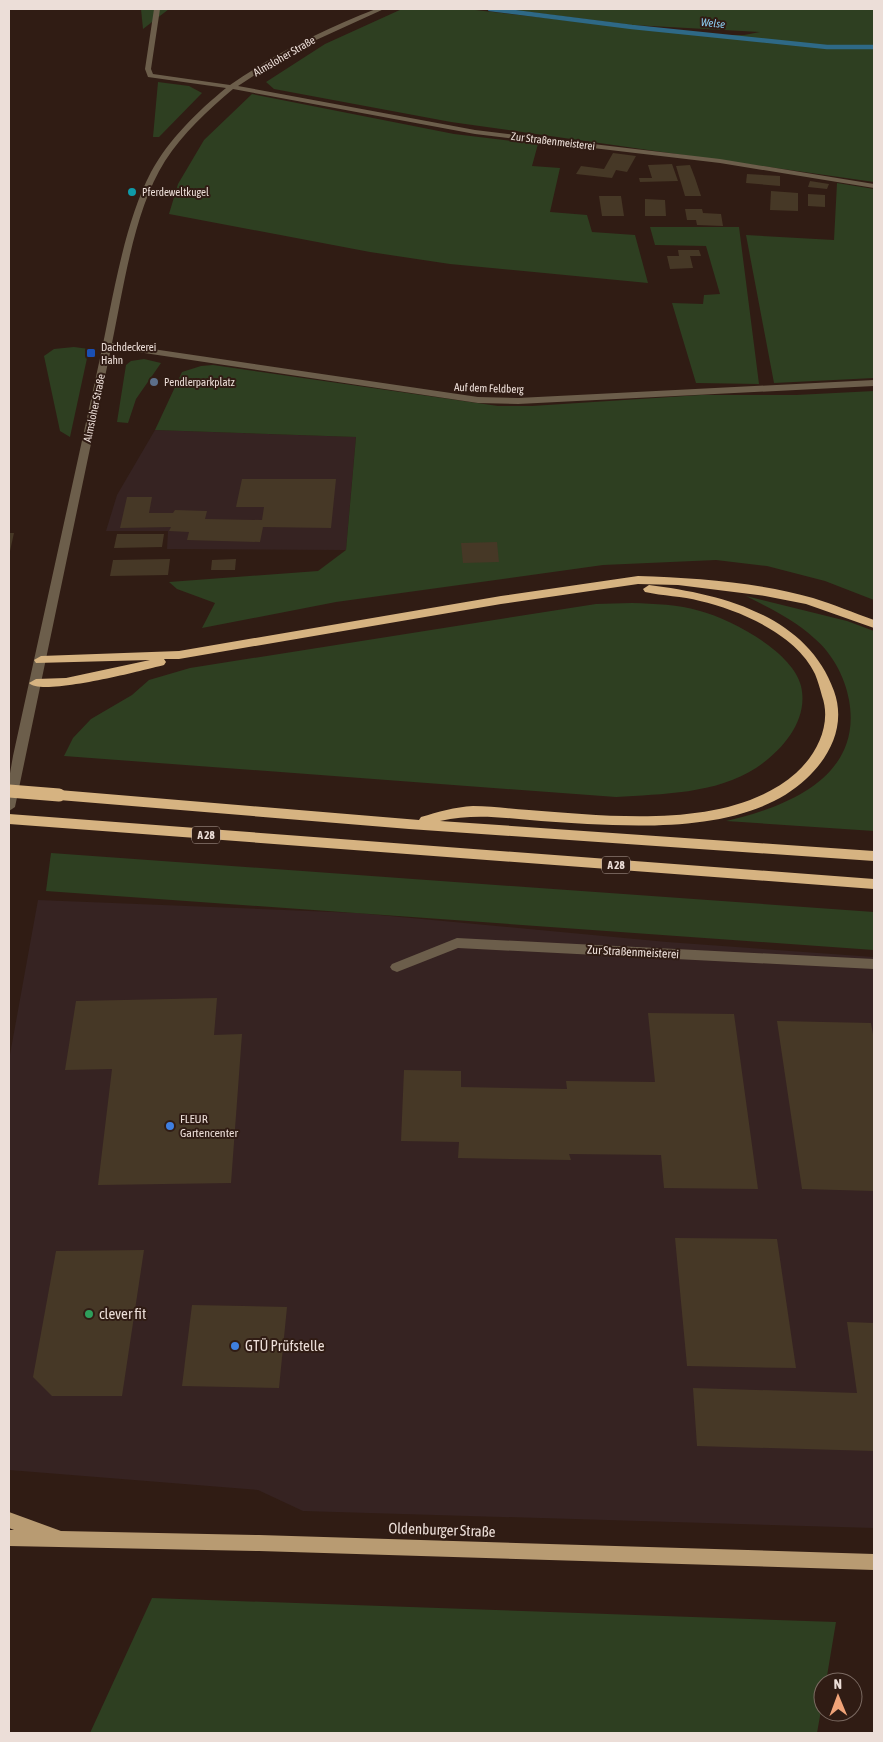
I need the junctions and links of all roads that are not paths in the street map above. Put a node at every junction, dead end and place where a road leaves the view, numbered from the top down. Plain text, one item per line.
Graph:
1 (157, 9) edge
2 (381, 9) edge
3 (234, 87) junction
4 (874, 186) edge
5 (107, 345) junction
6 (874, 383) edge
7 (587, 586) junction
8 (874, 624) edge
9 (179, 655) junction
10 (41, 660) junction
11 (36, 683) junction
12 (9, 791) edge
13 (9, 807) edge
14 (9, 820) edge
15 (409, 824) junction
16 (874, 856) edge
17 (874, 884) edge
18 (874, 964) edge
19 (397, 966) dead end
20 (9, 1520) edge
21 (9, 1538) edge
22 (66, 1539) junction
23 (874, 1562) edge

1 - 3 street, Zur Straßenmeisterei
2 - 3 street, Almsloher Straße
3 - 4 street, Zur Straßenmeisterei
3 - 5 street, Almsloher Straße
5 - 6 street, Auf dem Feldberg
5 - 10 street, Almsloher Straße
7 - 8 highway
7 - 9 highway
7 - 15 highway
9 - 10 highway
9 - 11 highway
10 - 11 street, Almsloher Straße
11 - 13 street, Almsloher Straße
12 - 15 highway, A 28, bridge
14 - 17 highway, A 28
15 - 16 highway, A 28
18 - 19 street, Zur Straßenmeisterei
20 - 22 main road
21 - 22 main road, Oldenburger Straße
22 - 23 main road, Oldenburger Straße

